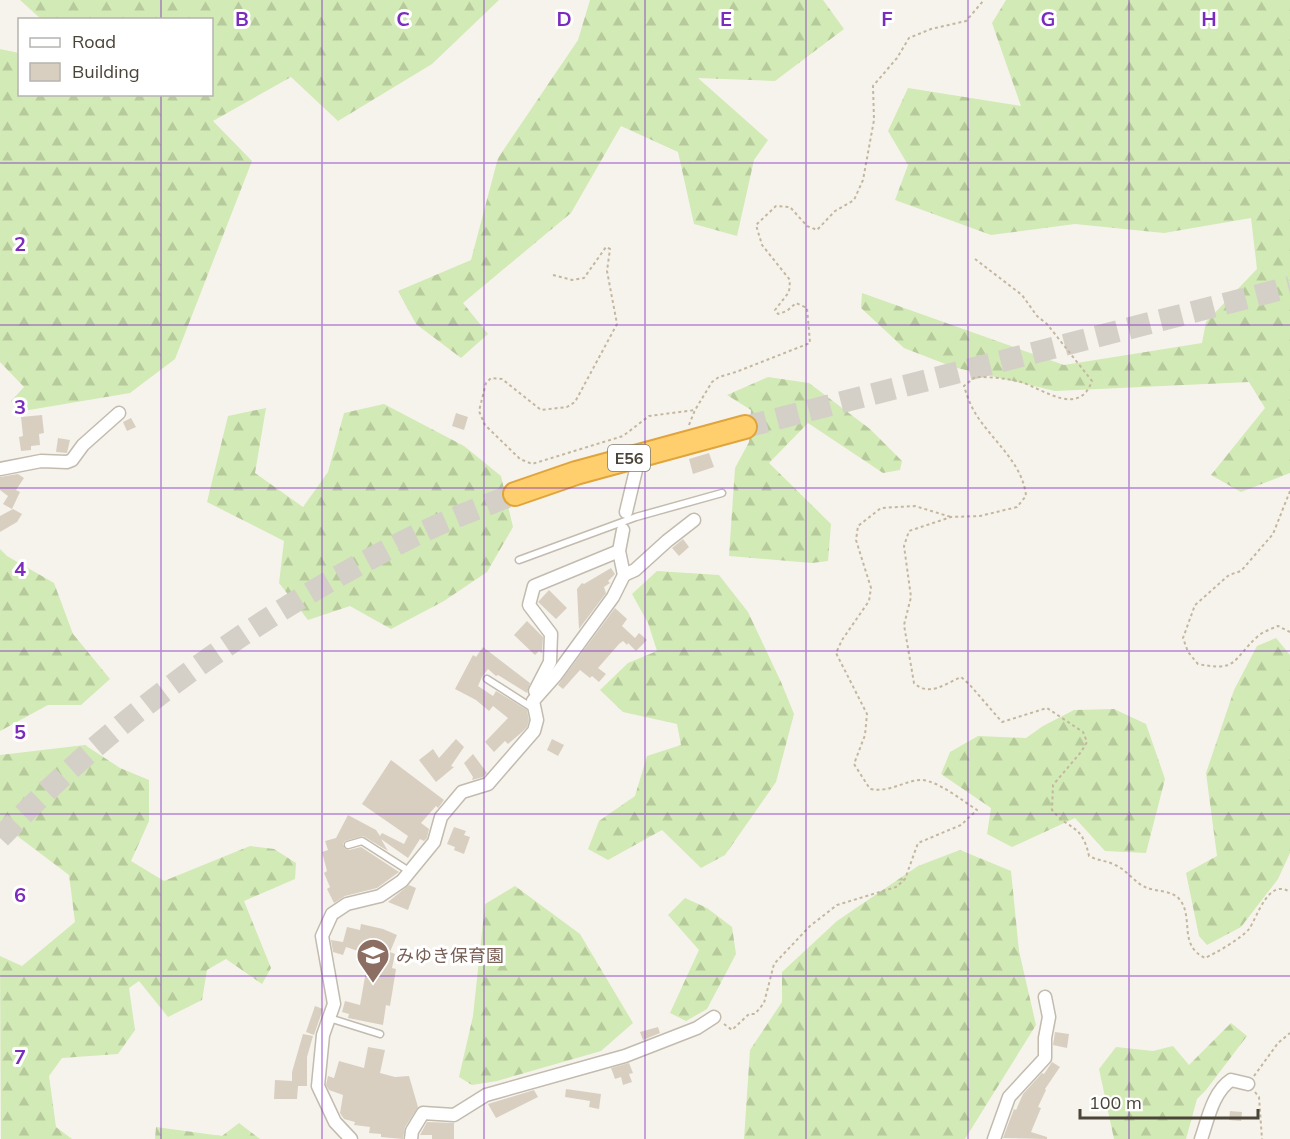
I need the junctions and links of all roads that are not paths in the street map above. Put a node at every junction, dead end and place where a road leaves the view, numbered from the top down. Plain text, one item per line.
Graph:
1 (119, 413) dead end
2 (745, 427) tunnel mouth
3 (0, 469) edge
4 (636, 470) dead end
5 (722, 493) dead end
6 (515, 494) tunnel mouth
7 (626, 512) dead end
8 (694, 520) dead end
9 (623, 530) dead end
10 (619, 551) junction
11 (519, 560) dead end
12 (624, 574) junction
13 (487, 679) dead end
14 (534, 705) junction
15 (348, 845) dead end
16 (410, 871) junction
17 (1045, 997) dead end
18 (714, 1017) road end
19 (329, 1018) junction
20 (380, 1034) dead end
21 (1248, 1084) road end
22 (351, 1139) edge
23 (411, 1139) edge
24 (994, 1139) edge
25 (1202, 1139) edge

1 - 3 street
2 - 6 highway, E56
4 - 7 street
5 - 11 lane
8 - 12 street
9 - 10 street
10 - 12 street
10 - 14 street
12 - 14 street
13 - 14 lane
14 - 16 street
15 - 16 lane
16 - 19 street
17 - 24 street
18 - 23 street
19 - 20 lane
19 - 22 street
21 - 25 street

